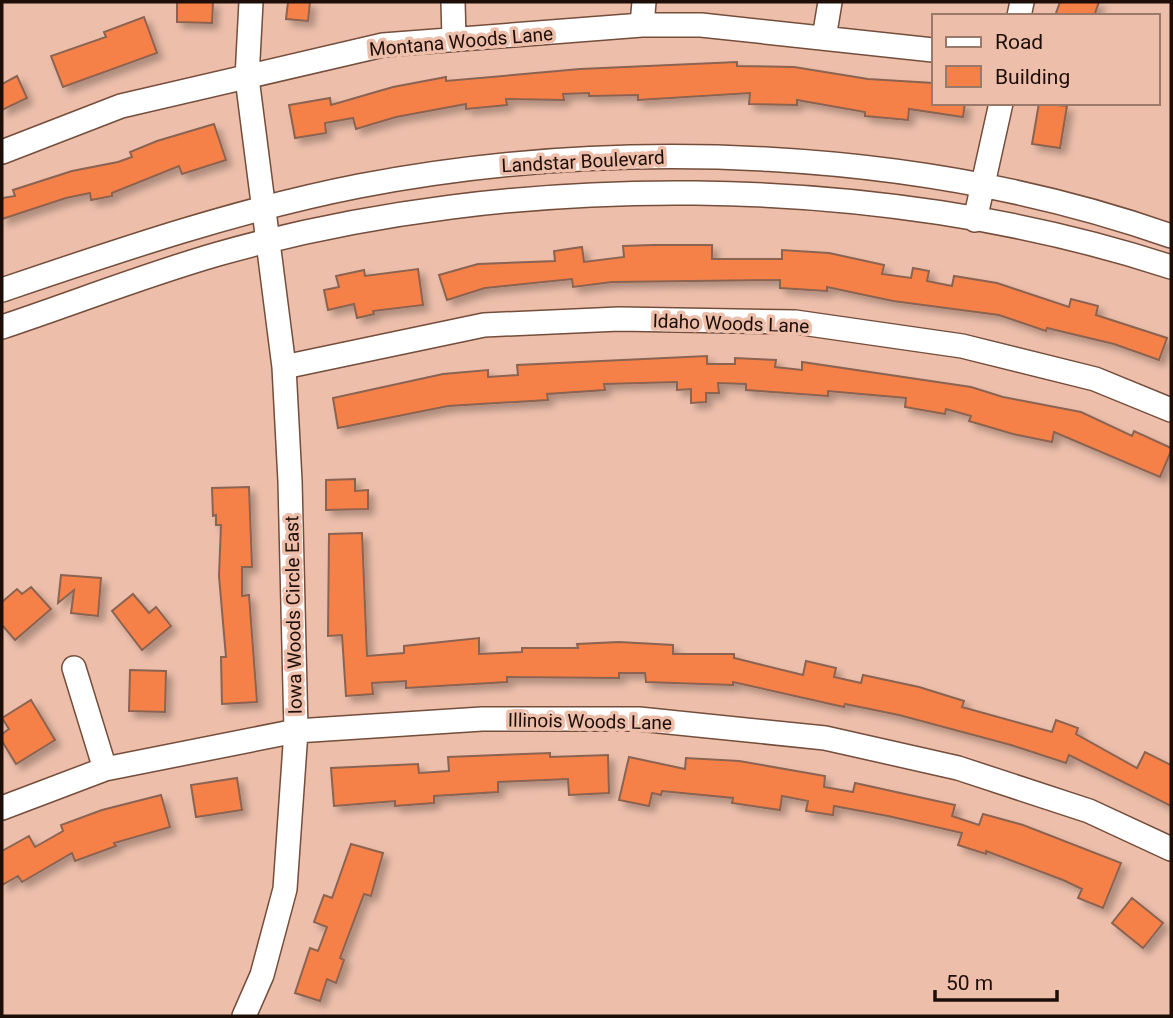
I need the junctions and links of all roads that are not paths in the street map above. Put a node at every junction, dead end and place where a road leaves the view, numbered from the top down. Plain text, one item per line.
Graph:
1 (251, 2) edge
2 (453, 2) edge
3 (645, 2) edge
4 (830, 2) edge
5 (642, 25) junction
6 (824, 38) junction
7 (454, 39) junction
8 (932, 50) edge
9 (247, 78) junction
10 (1000, 105) edge
11 (2, 152) edge
12 (984, 185) junction
13 (264, 208) junction
14 (975, 220) junction
15 (1171, 236) edge
16 (268, 243) junction
17 (1171, 267) edge
18 (2, 290) edge
19 (2, 327) edge
20 (284, 367) junction
21 (1171, 410) edge
22 (74, 668) dead end
23 (296, 731) junction
24 (105, 769) junction
25 (2, 808) edge
26 (1171, 849) edge
27 (244, 1016) edge

1 - 9 street, Iowa Woods Circle East
2 - 7 street
3 - 5 street
4 - 6 street
5 - 6 street, Montana Woods Lane
5 - 7 street, Montana Woods Lane
6 - 8 street, Montana Woods Lane
7 - 9 street, Montana Woods Lane
9 - 11 street, Montana Woods Lane
9 - 13 street, Iowa Woods Circle East
10 - 12 street
12 - 13 street, Landstar Boulevard
12 - 14 street
12 - 15 street, Landstar Boulevard
13 - 16 street, Iowa Woods Circle East
13 - 18 street, Landstar Boulevard
14 - 16 street, Landstar Boulevard
14 - 17 street, Landstar Boulevard
16 - 19 street, Landstar Boulevard
16 - 20 street, Iowa Woods Circle East
20 - 21 street, Idaho Woods Lane
20 - 23 street, Iowa Woods Circle East
22 - 24 street
23 - 24 street, Illinois Woods Lane
23 - 26 street, Illinois Woods Lane
23 - 27 street, Iowa Woods Circle East
24 - 25 street, Illinois Woods Lane

